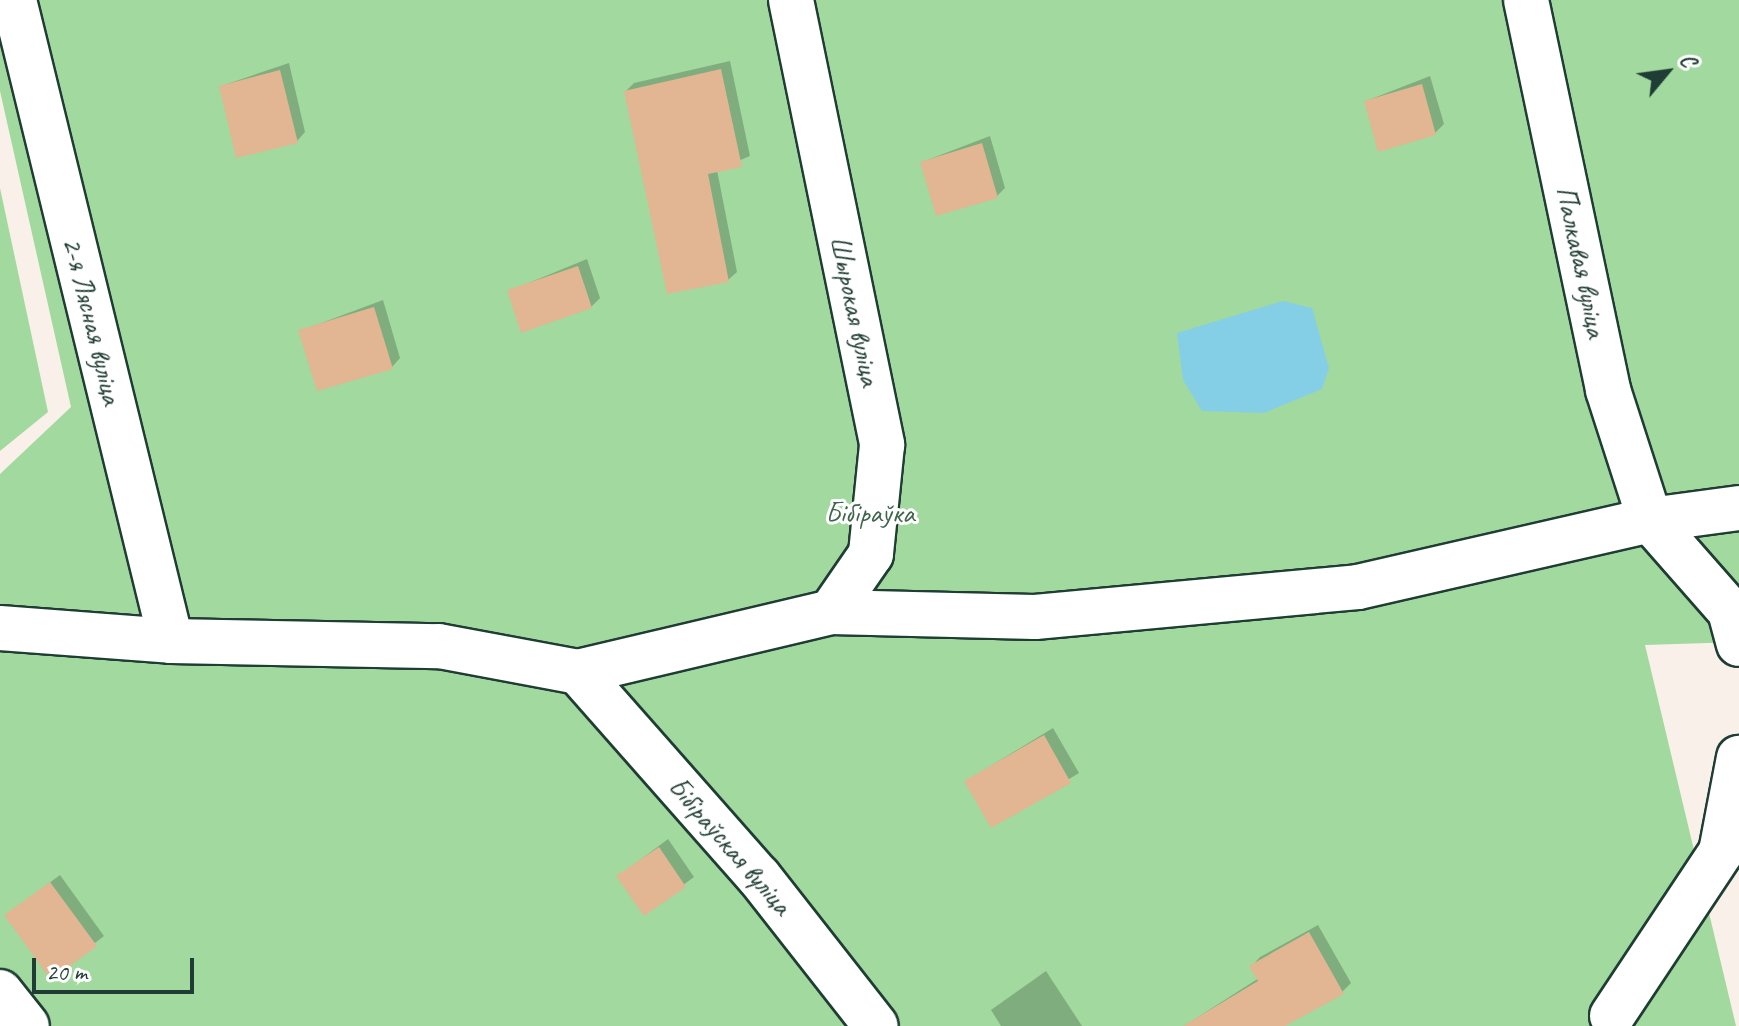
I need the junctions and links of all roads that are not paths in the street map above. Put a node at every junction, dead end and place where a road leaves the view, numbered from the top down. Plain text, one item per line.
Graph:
1 (14, 0) edge
2 (791, 0) edge
3 (1526, 0) edge
4 (1739, 508) edge
5 (1650, 520) junction
6 (831, 612) junction
7 (0, 628) edge
8 (171, 641) junction
9 (1739, 644) edge
10 (578, 672) junction
11 (1739, 758) edge
12 (0, 992) edge
13 (1612, 1016) dead end
14 (27, 1026) edge
15 (876, 1026) edge

1 - 8 street, 2-я Лясная вуліца
2 - 6 street, Шырокая вуліца
3 - 5 street, Палкавая вуліца
4 - 5 street
5 - 6 street
5 - 9 street
6 - 10 street
7 - 8 street
8 - 10 street
10 - 15 street, Бібіраўская вуліца
11 - 13 street
12 - 14 street

